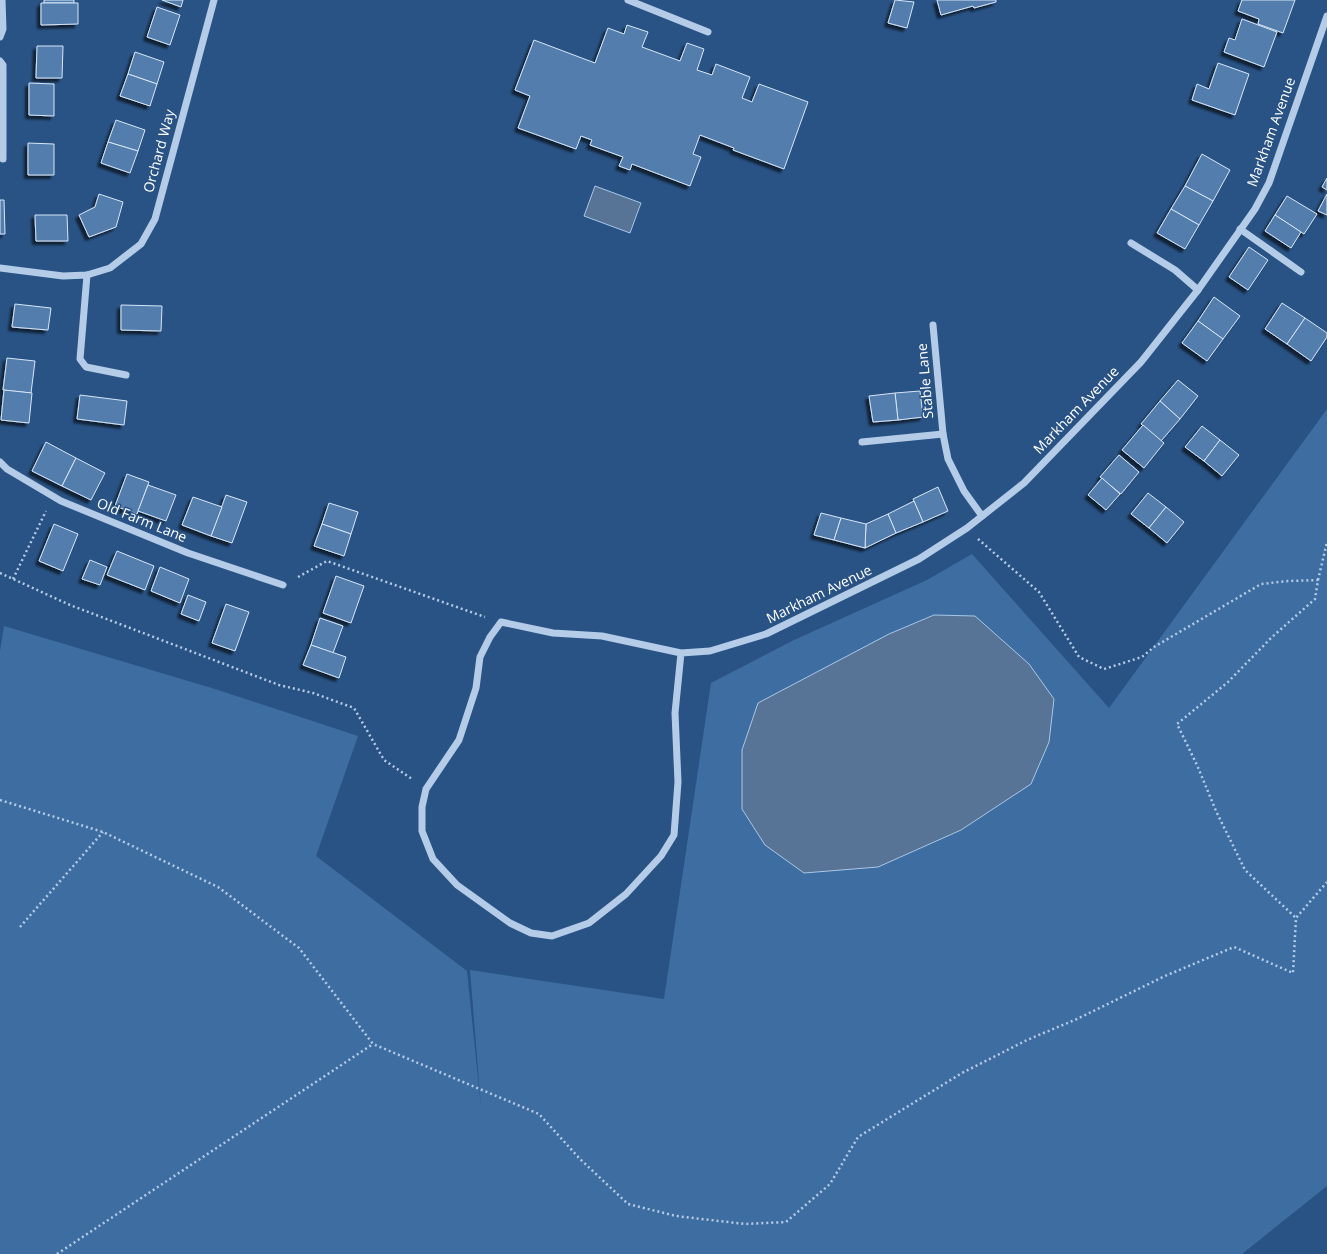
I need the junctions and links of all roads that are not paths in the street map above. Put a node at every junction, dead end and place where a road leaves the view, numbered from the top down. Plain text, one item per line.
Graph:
1 (2, 0) edge
2 (214, 0) edge
3 (628, 0) edge
4 (1327, 16) edge
5 (708, 32) dead end
6 (0, 37) edge
7 (0, 60) edge
8 (3, 159) dead end
9 (1240, 229) junction
10 (1131, 243) dead end
11 (0, 268) edge
12 (1301, 272) dead end
13 (87, 275) junction
14 (1198, 290) junction
15 (933, 325) dead end
16 (126, 375) dead end
17 (943, 434) junction
18 (862, 442) dead end
19 (0, 462) edge
20 (982, 516) junction
21 (283, 585) road end
22 (681, 653) junction

1 - 6 street
2 - 13 street, Orchard Way
3 - 5 street
4 - 9 street, Markham Avenue
7 - 8 street
9 - 12 street
9 - 14 street, Markham Avenue
10 - 14 street
11 - 13 street, Orchard Way
13 - 16 street
14 - 20 street, Markham Avenue
15 - 17 street, Stable Lane
17 - 18 street, Stable Lane
17 - 20 street, Stable Lane
19 - 21 street, Old Farm Lane
20 - 22 street, Markham Avenue
22 - 22 street, Markham Avenue

